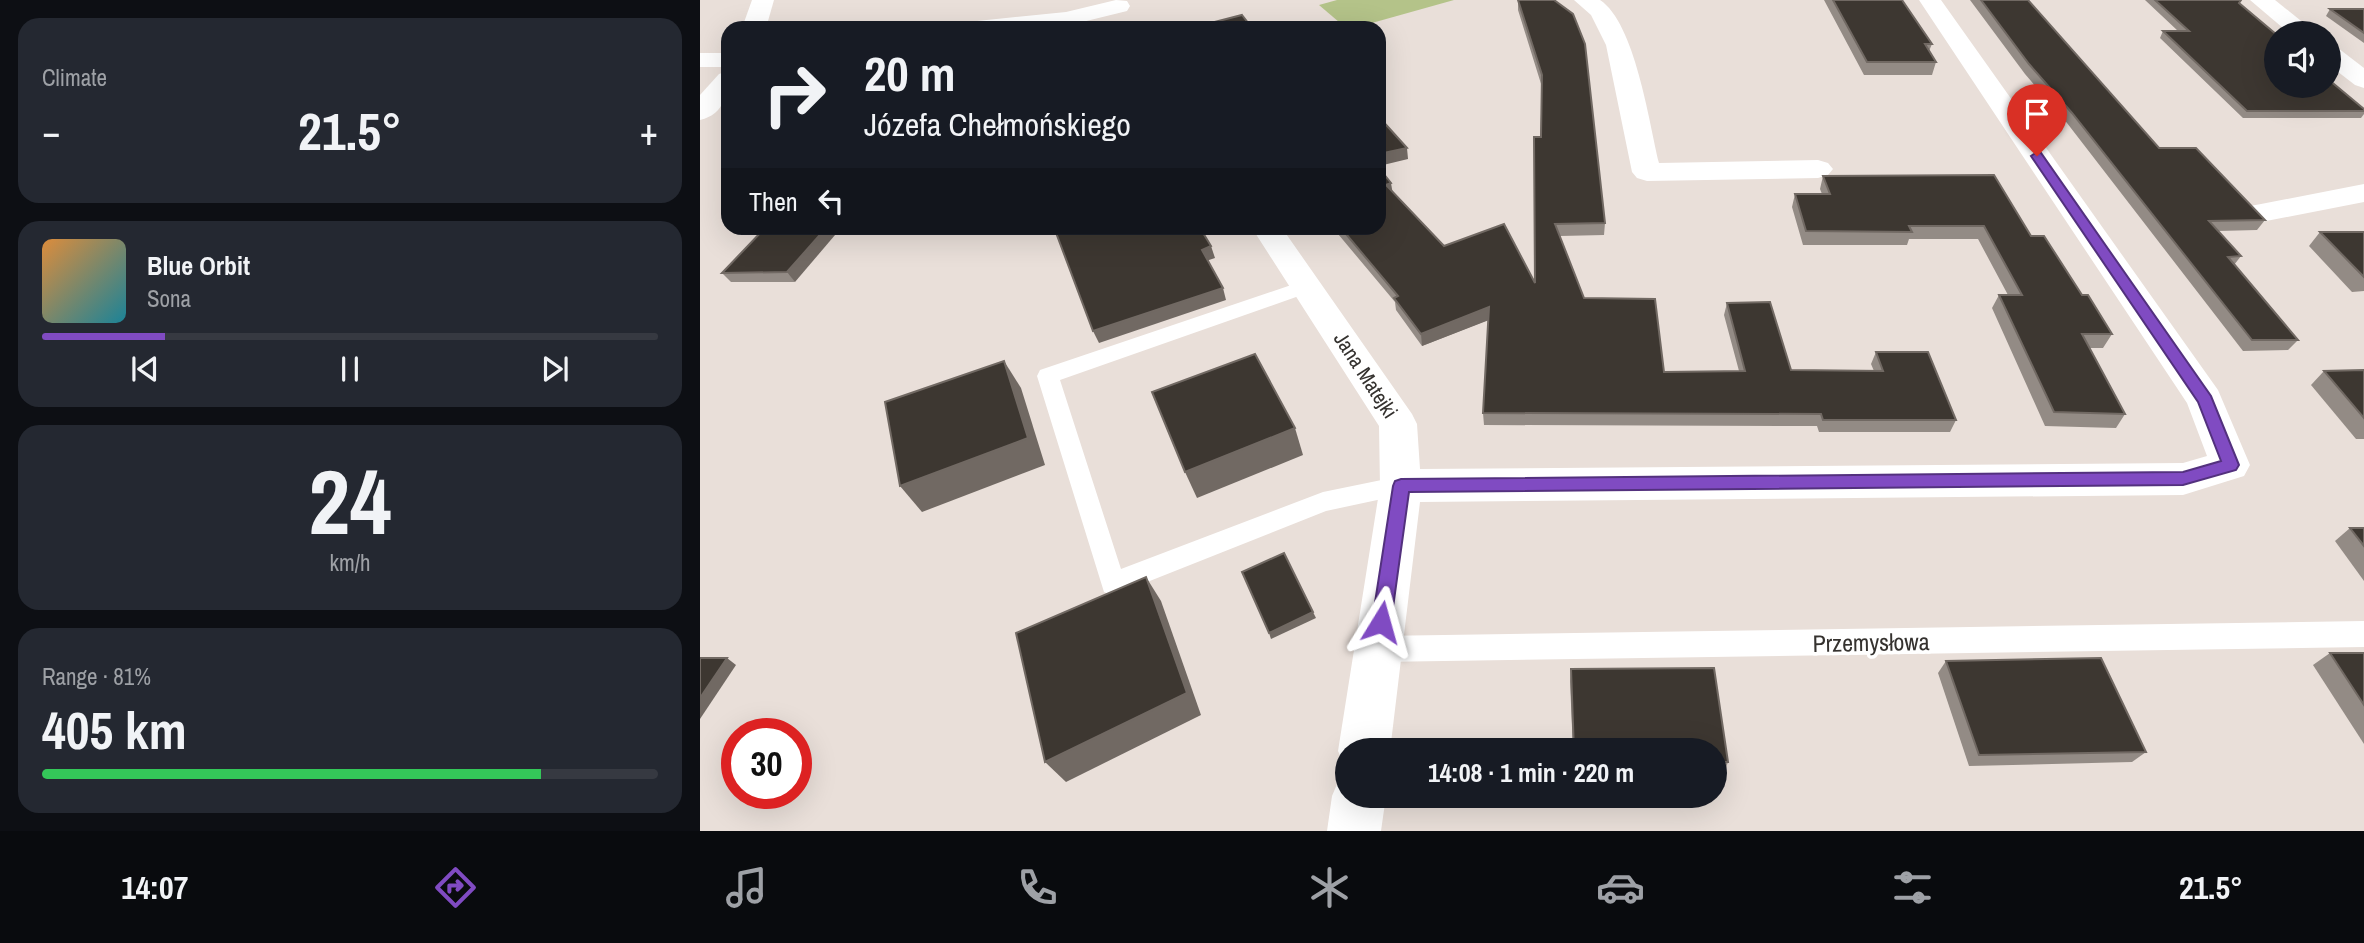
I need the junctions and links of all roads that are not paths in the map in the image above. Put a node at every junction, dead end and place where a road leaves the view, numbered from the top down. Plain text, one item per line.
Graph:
1 (763, 0) edge
2 (1585, 0) edge
3 (1930, 0) edge
4 (2261, 0) edge
5 (1117, 3) edge
6 (756, 21) edge
7 (1046, 21) edge
8 (1129, 21) edge
9 (2288, 21) edge
10 (700, 60) edge
11 (721, 60) edge
12 (2341, 62) edge
13 (2364, 80) edge
14 (721, 87) edge
15 (700, 112) edge
16 (1818, 169) dead end
17 (2364, 193) edge
18 (2261, 213) edge
19 (1272, 235) edge
20 (1306, 286) junction
21 (1401, 486) junction
22 (2364, 635) edge
23 (1378, 649) junction
24 (1366, 738) edge
25 (1357, 808) edge
26 (1354, 831) edge

1 - 6 street
2 - 16 street
3 - 21 street
4 - 9 street
5 - 7 street
5 - 8 street
10 - 11 street
12 - 13 street
14 - 15 street
17 - 18 street
19 - 20 street, Jana Matejki
20 - 21 street, Jana Matejki
20 - 21 lane
21 - 23 street, Jana Matejki
22 - 23 lane, Przemysłowa
23 - 24 street, Jana Matejki
25 - 26 street

